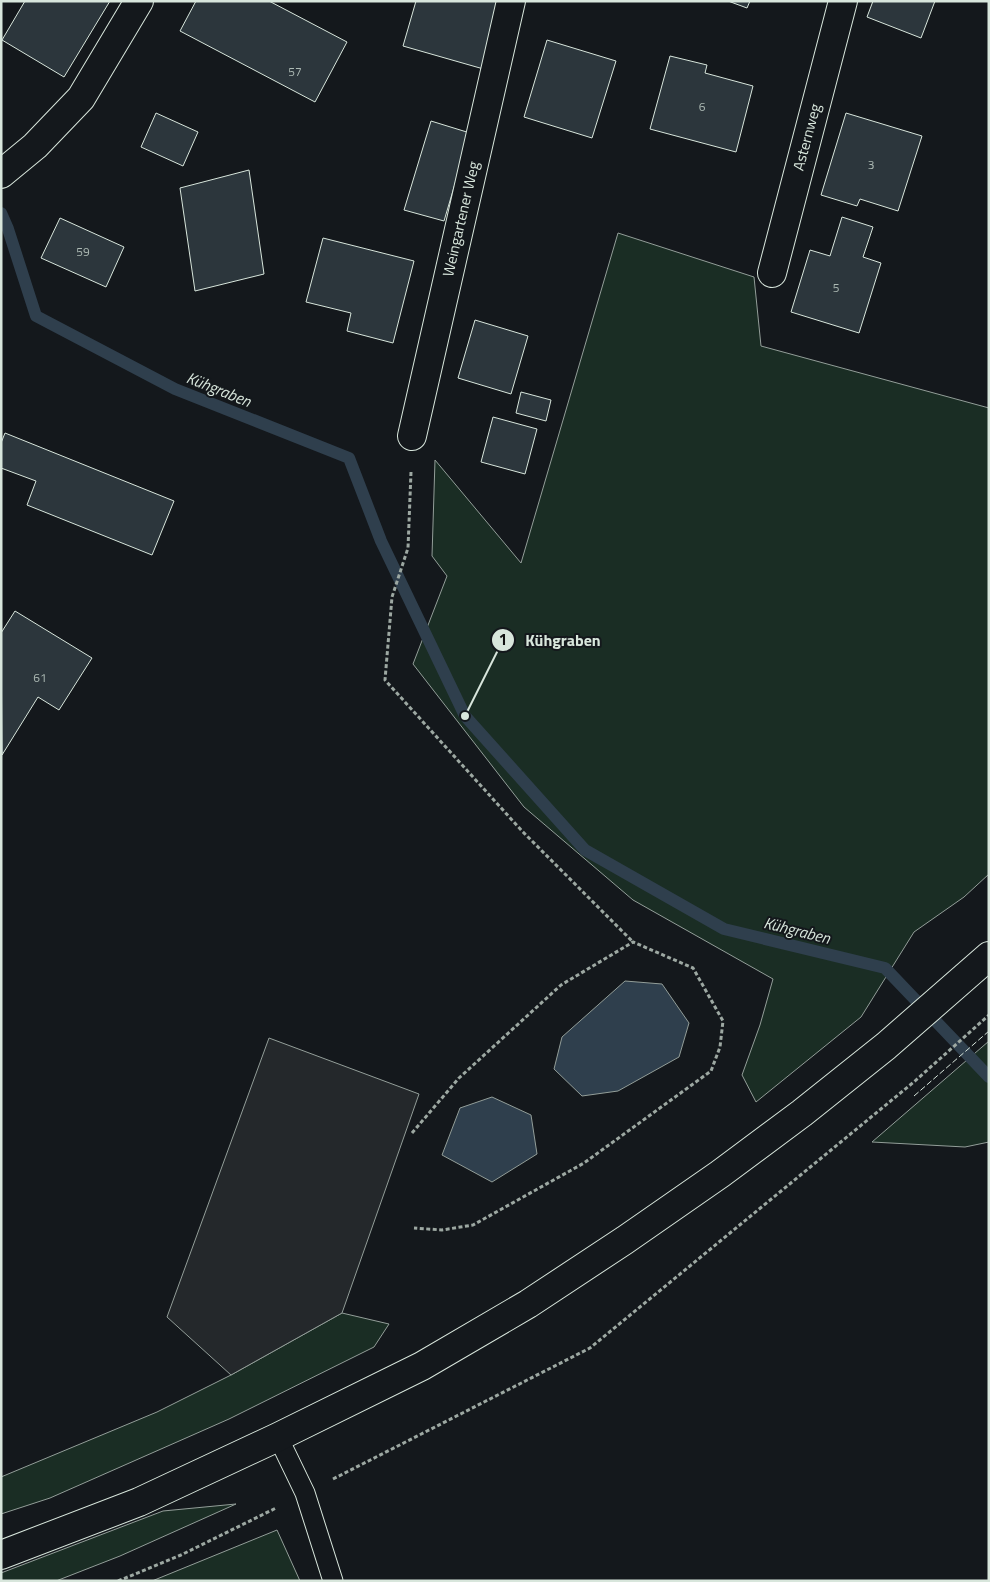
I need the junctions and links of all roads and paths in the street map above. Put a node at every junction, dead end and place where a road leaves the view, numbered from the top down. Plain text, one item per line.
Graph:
1 (139, 1) edge
2 (511, 1) edge
3 (843, 1) edge
4 (1, 174) edge
5 (772, 274) dead end
6 (412, 436) joint
7 (633, 942) junction
8 (986, 959) edge
9 (989, 1015) edge
10 (412, 1133) dead end
11 (414, 1228) dead end
12 (278, 1437) junction
13 (306, 1493) junction
14 (1, 1554) edge
15 (118, 1581) edge
16 (333, 1581) edge

1 - 4 street
2 - 6 street, Weingartener Weg
3 - 5 street, Asternweg
6 - 7 path
7 - 10 path
7 - 11 path
8 - 12 street
9 - 13 path
12 - 13 lane
12 - 14 street
13 - 15 path
13 - 16 lane

